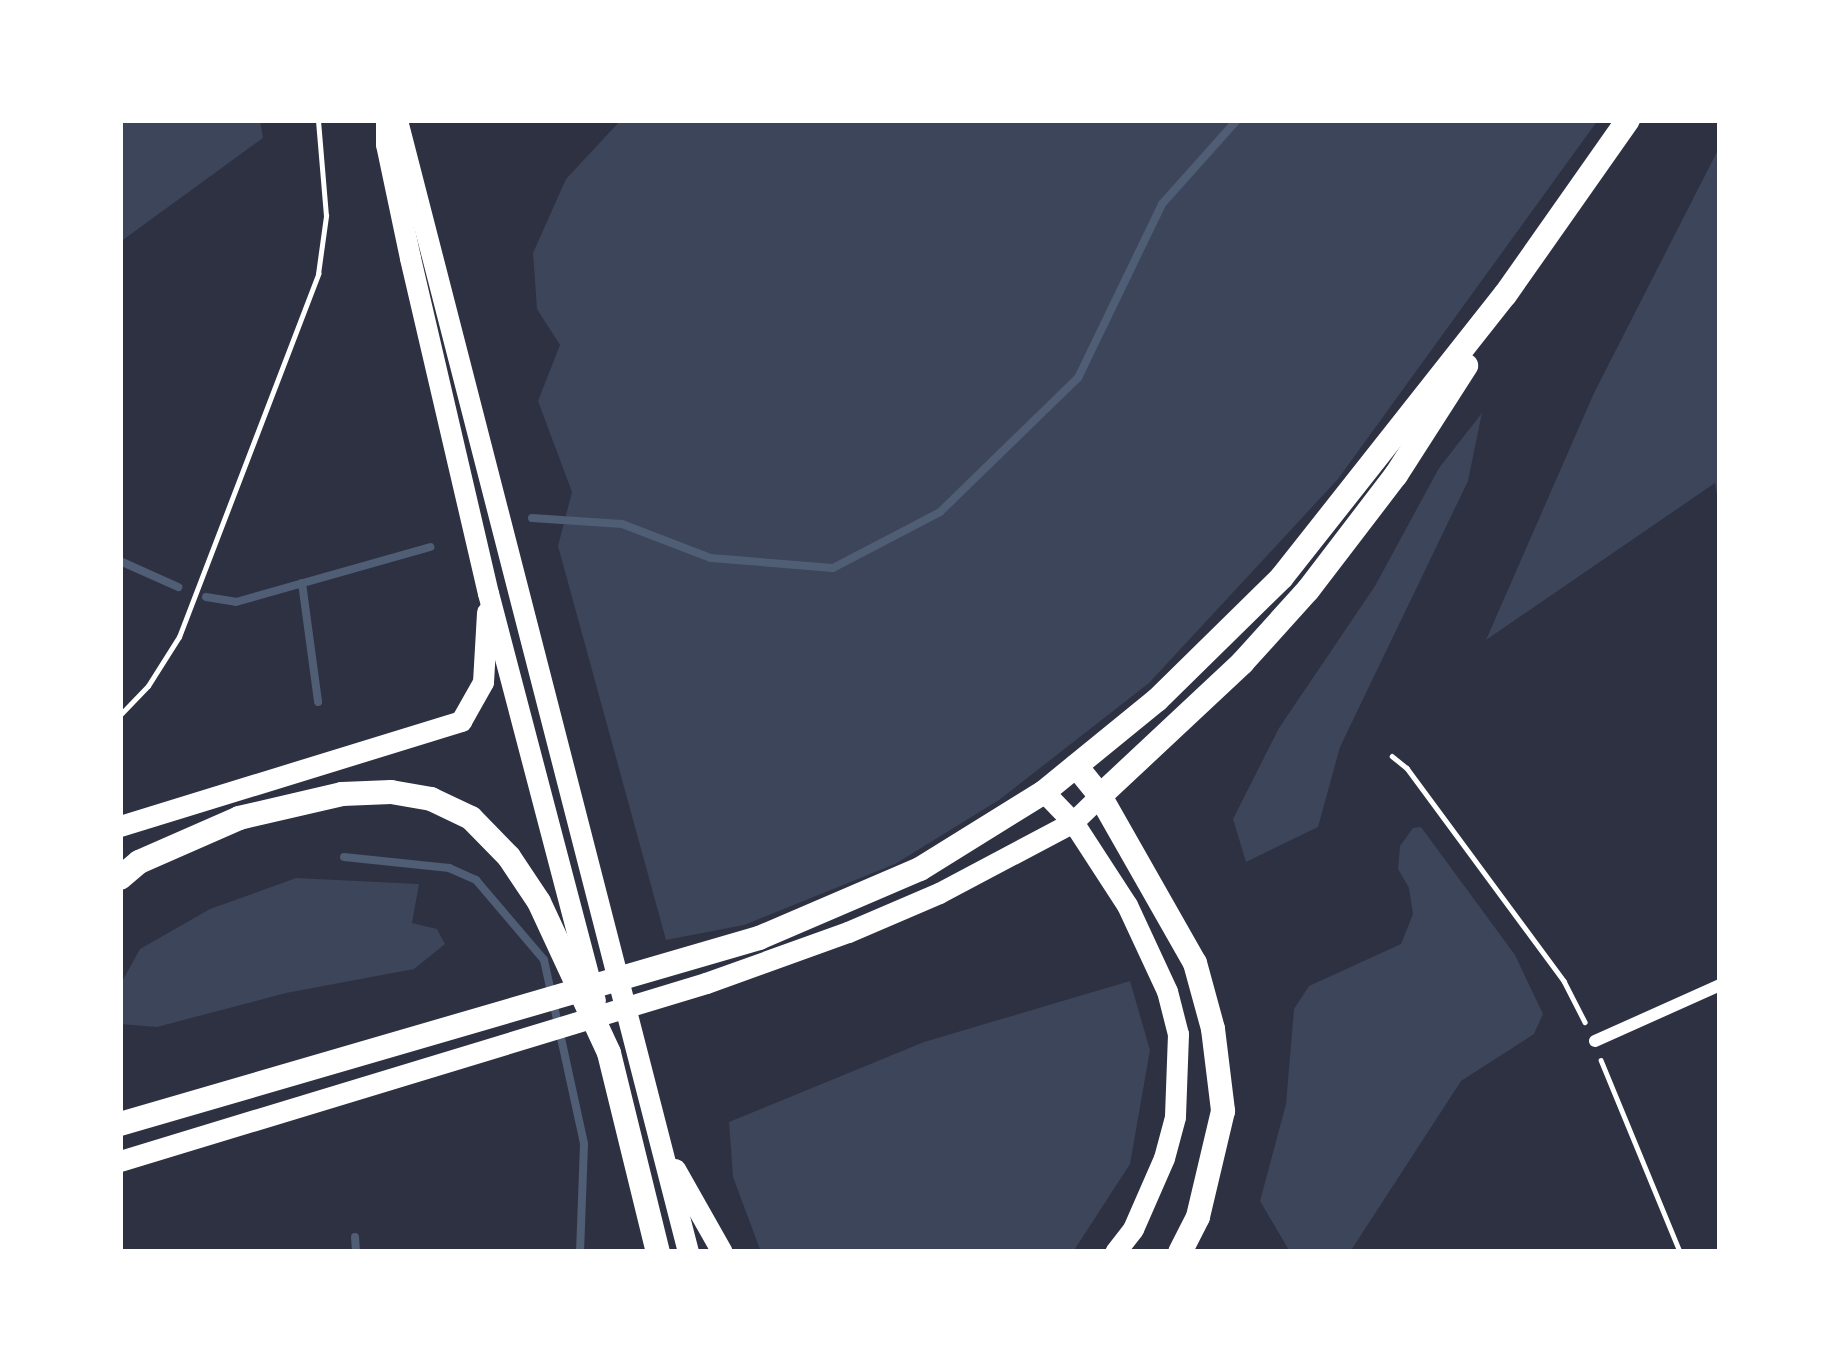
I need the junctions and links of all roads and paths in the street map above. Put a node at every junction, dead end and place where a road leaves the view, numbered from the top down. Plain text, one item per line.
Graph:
1 (318, 120) edge
2 (386, 120) edge
3 (397, 120) edge
4 (1628, 120) edge
5 (1505, 296) junction
6 (488, 593) junction
7 (120, 715) edge
8 (1392, 756) dead end
9 (1076, 766) junction
10 (1044, 792) junction
11 (1100, 796) junction
12 (1073, 822) junction
13 (120, 826) edge
14 (120, 878) edge
15 (1720, 985) edge
16 (1595, 1041) junction
17 (609, 1053) junction
18 (120, 1124) edge
19 (662, 1144) junction
20 (120, 1161) edge
21 (658, 1252) edge
22 (688, 1252) edge
23 (722, 1252) edge
24 (1114, 1252) edge
25 (1180, 1252) edge
26 (1680, 1252) edge

1 - 7 path
2 - 6 main road
3 - 19 main road
4 - 5 highway
5 - 9 highway
5 - 11 highway
6 - 13 main road
6 - 17 main road
8 - 16 path
9 - 10 highway
9 - 11 highway
10 - 12 main road
10 - 18 highway
11 - 12 main road
11 - 25 highway
12 - 20 main road
12 - 24 main road
14 - 17 highway
15 - 16 street
16 - 26 path
17 - 21 highway
19 - 22 main road
19 - 23 main road

